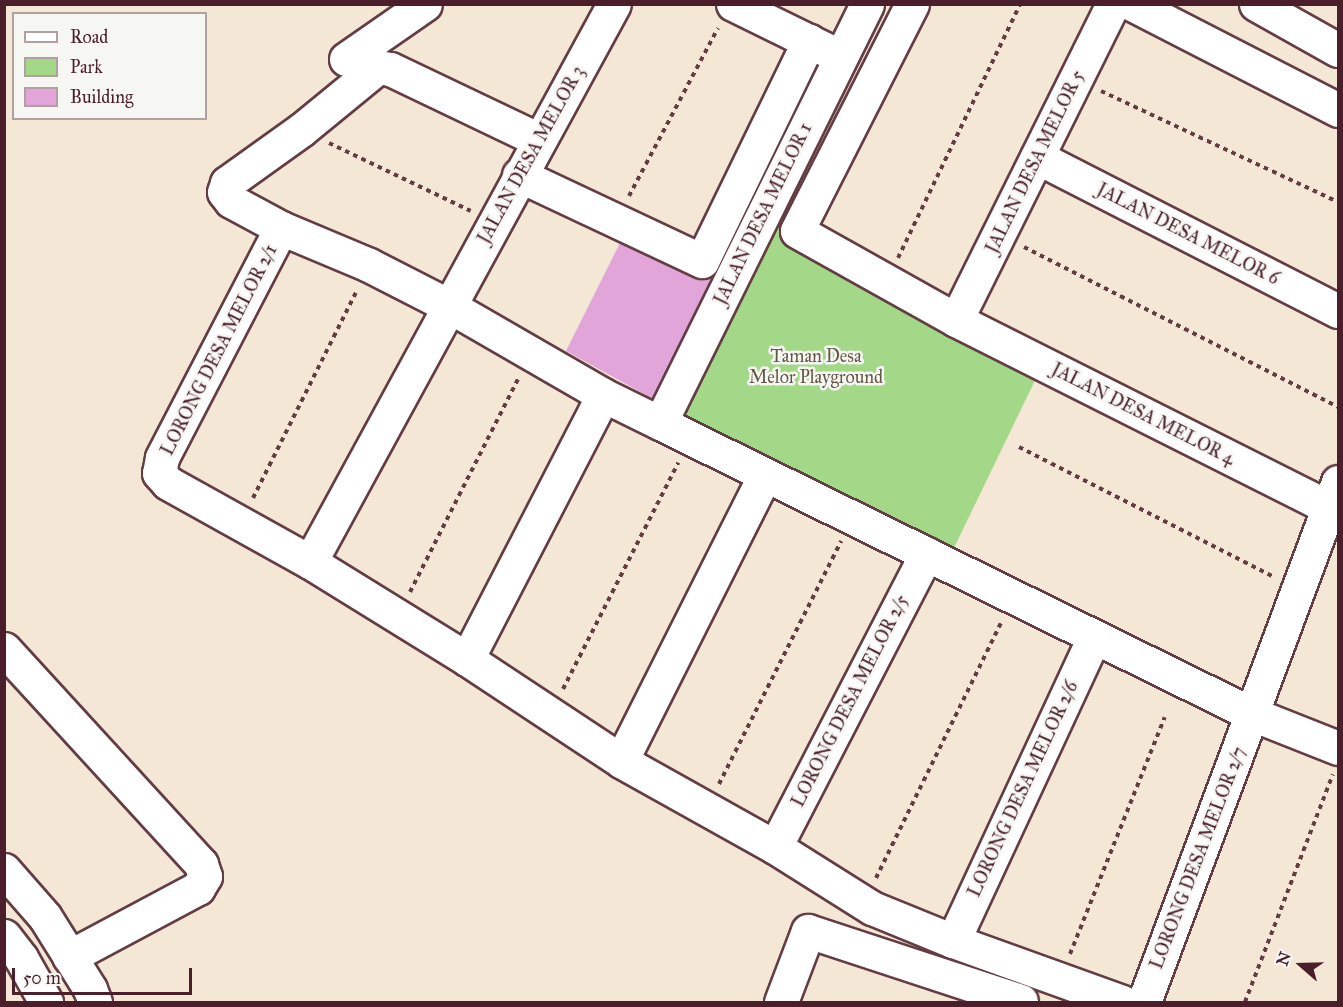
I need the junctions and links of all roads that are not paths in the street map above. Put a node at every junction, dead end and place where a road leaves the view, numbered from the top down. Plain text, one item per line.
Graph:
1 (424, 4) edge
2 (614, 4) edge
3 (867, 4) edge
4 (912, 4) edge
5 (1113, 4) edge
6 (1132, 4) edge
7 (1274, 9) edge
8 (726, 15) edge
9 (809, 41) junction
10 (1338, 50) edge
11 (841, 57) junction
12 (345, 59) dead end
13 (1338, 110) edge
14 (539, 140) junction
15 (1037, 158) junction
16 (519, 175) junction
17 (281, 228) junction
18 (449, 306) junction
19 (1338, 311) edge
20 (956, 320) junction
21 (603, 395) junction
22 (660, 423) junction
23 (765, 475) junction
24 (1334, 495) edge
25 (926, 554) junction
26 (310, 562) junction
27 (1094, 637) junction
28 (4, 649) edge
29 (466, 659) junction
30 (1252, 714) junction
31 (1336, 759) edge
32 (621, 761) junction
33 (775, 847) junction
34 (4, 870) edge
35 (4, 936) edge
36 (953, 941) junction
37 (69, 957) junction
38 (978, 995) edge
39 (83, 998) edge
40 (46, 1002) edge
41 (781, 1002) edge
42 (1022, 1002) edge
43 (1122, 1002) edge
44 (1144, 1002) edge

1 - 12 street
2 - 14 street, JALAN DESA MELOR 3
3 - 11 street, JALAN DESA MELOR 1
4 - 20 street, JALAN DESA MELOR 4
5 - 15 street, JALAN DESA MELOR 5
6 - 13 street
7 - 10 street
8 - 9 street
9 - 11 street
9 - 16 street
11 - 22 street, JALAN DESA MELOR 1
14 - 16 street, JALAN DESA MELOR 3
14 - 17 street
15 - 19 street, JALAN DESA MELOR 6
15 - 20 street, JALAN DESA MELOR 5
16 - 18 street, JALAN DESA MELOR 3
17 - 18 street
17 - 26 street, LORONG DESA MELOR 2/1
18 - 21 street
18 - 26 street, JALAN DESA MELOR 3
20 - 24 street, JALAN DESA MELOR 4
21 - 22 street
21 - 29 street
22 - 23 street
23 - 25 street
23 - 32 street
24 - 30 street, LORONG DESA MELOR 2/7
25 - 27 street
25 - 33 street, LORONG DESA MELOR 2/5
26 - 29 street
27 - 30 street
27 - 36 street, LORONG DESA MELOR 2/6
28 - 37 street
29 - 32 street
30 - 31 street
30 - 44 street, LORONG DESA MELOR 2/7
32 - 33 street
33 - 36 street
34 - 37 street
35 - 40 street
36 - 43 street
37 - 39 street
38 - 41 street
38 - 42 street

